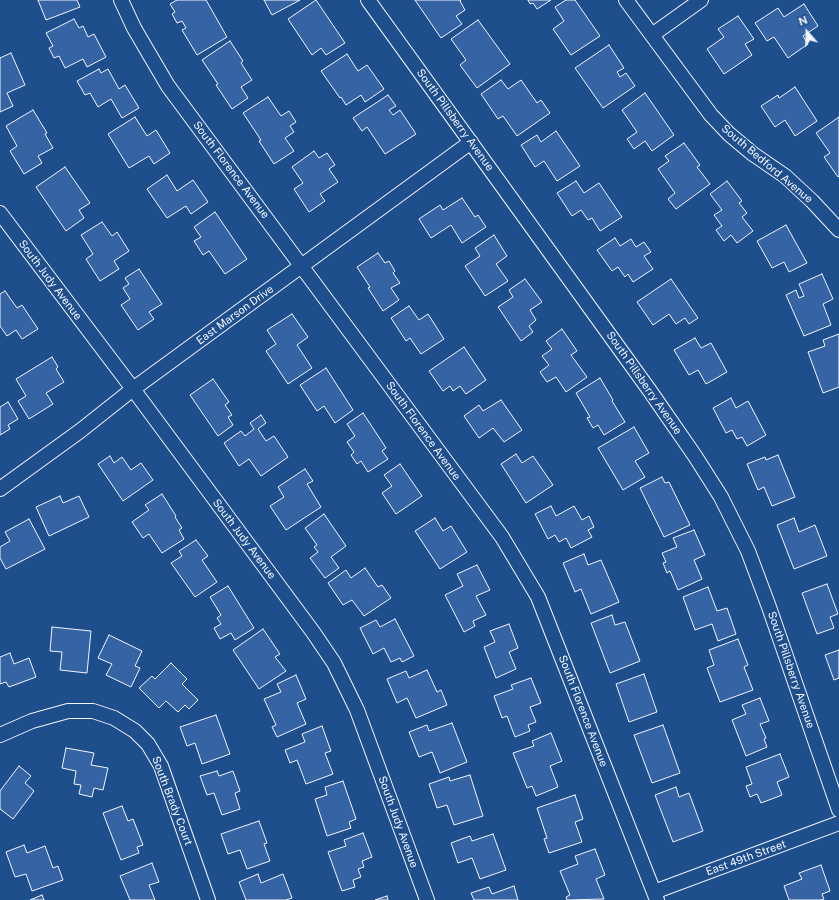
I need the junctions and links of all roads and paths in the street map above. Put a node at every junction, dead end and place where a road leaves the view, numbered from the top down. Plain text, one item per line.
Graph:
1 (120, 0) edge
2 (368, 0) edge
3 (626, 0) edge
4 (701, 0) edge
5 (652, 35) junction
6 (471, 142) junction
7 (0, 213) edge
8 (839, 230) edge
9 (302, 266) junction
10 (133, 389) junction
11 (0, 490) edge
12 (0, 735) edge
13 (839, 810) edge
14 (839, 823) edge
15 (655, 896) edge
16 (208, 900) edge
17 (427, 900) edge

1 - 9 street, South Florence Avenue
2 - 6 street, South Pillsberry Avenue
3 - 5 street, South Bedford Avenue
4 - 5 street
5 - 8 street, South Bedford Avenue
6 - 9 street, East Marson Drive
6 - 13 street, South Pillsberry Avenue
7 - 10 street, South Judy Avenue
9 - 10 street, East Marson Drive
9 - 15 street, South Florence Avenue
10 - 11 street, East Marson Drive
10 - 17 street, South Judy Avenue
12 - 16 street, South Brady Court
14 - 15 street, East 49th Street

